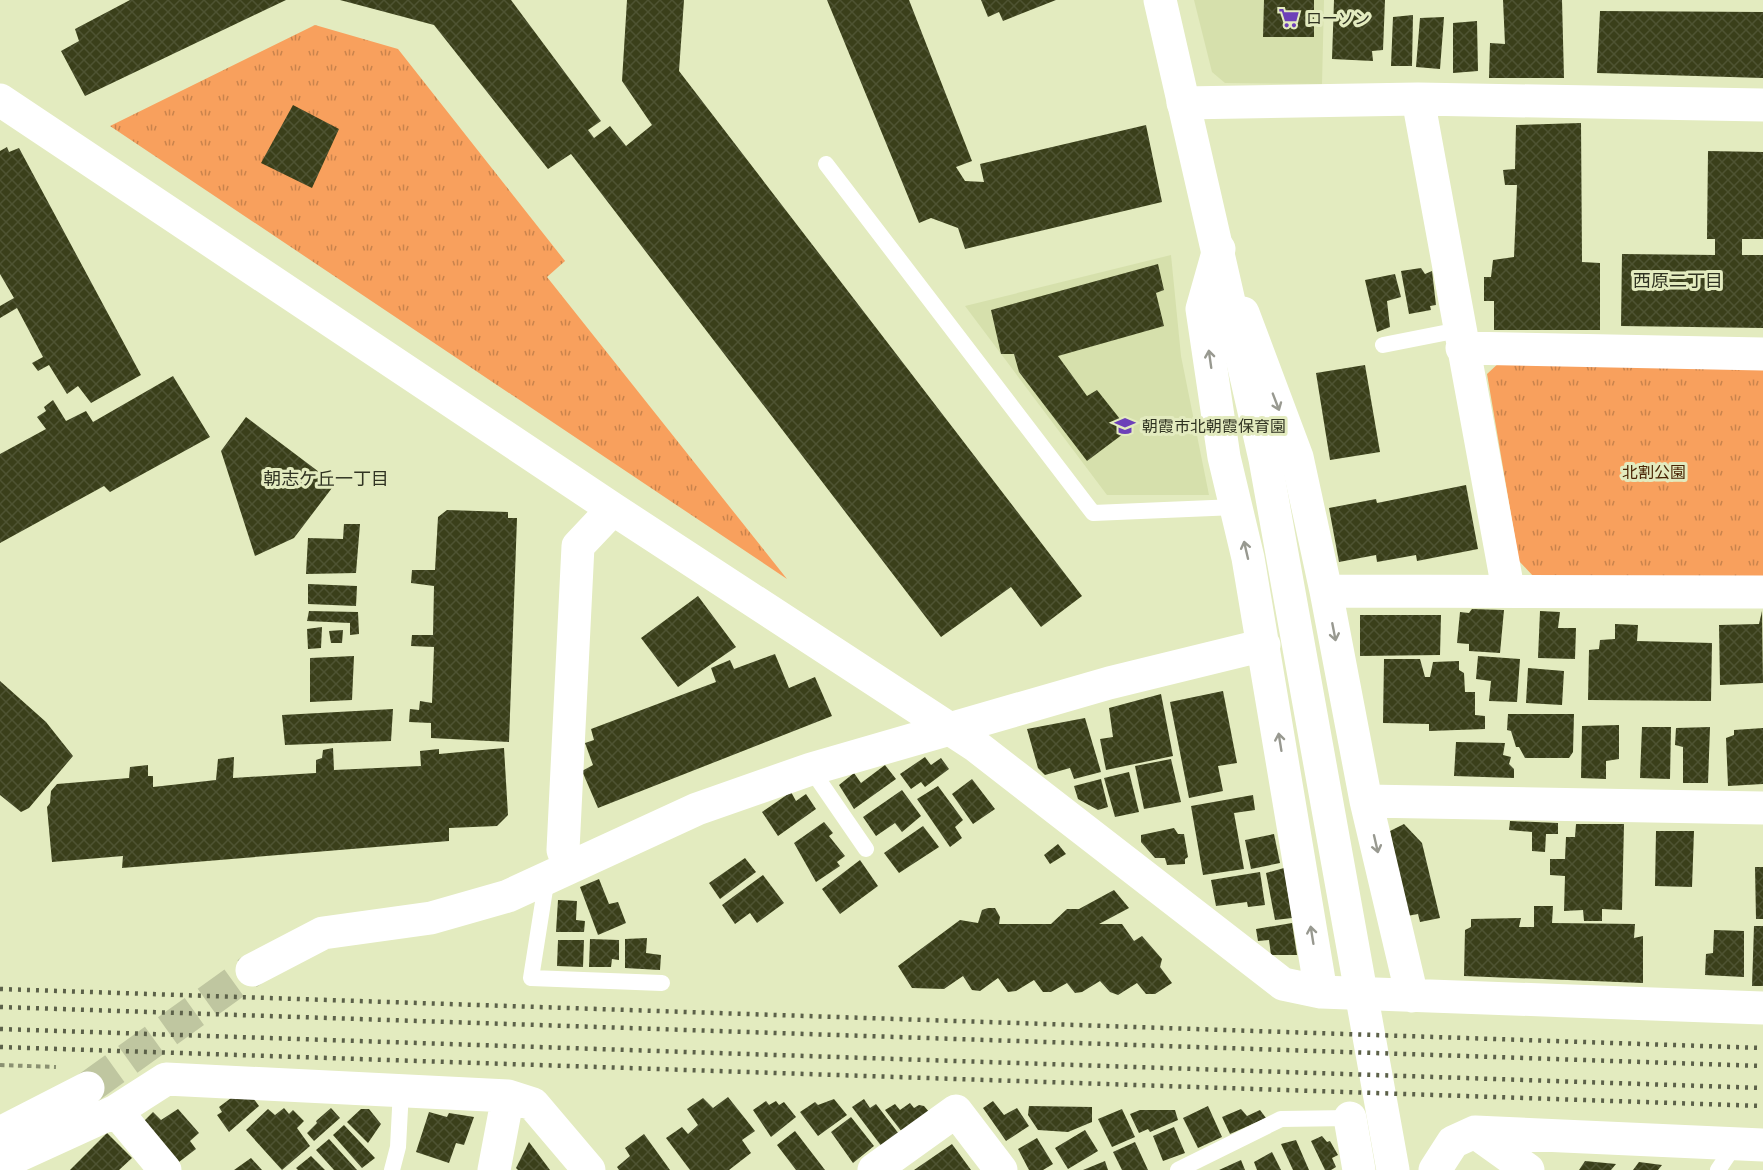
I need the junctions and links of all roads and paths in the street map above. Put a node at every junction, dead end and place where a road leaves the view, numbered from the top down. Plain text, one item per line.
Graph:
1 (1160, 0) edge
2 (1418, 99) junction
3 (0, 100) edge
4 (1183, 103) junction
5 (1763, 105) edge
6 (826, 164) dead end
7 (1219, 249) junction
8 (1461, 339) junction
9 (1383, 345) dead end
10 (1763, 354) edge
11 (1236, 507) junction
12 (613, 509) junction
13 (1508, 590) junction
14 (1326, 591) junction
15 (1763, 592) edge
16 (1264, 645) junction
17 (949, 728) junction
18 (811, 769) junction
19 (1366, 801) junction
20 (1763, 808) edge
21 (866, 849) dead end
22 (558, 872) junction
23 (252, 970) tunnel mouth
24 (662, 983) dead end
25 (1322, 992) junction
26 (1412, 996) junction
27 (1763, 1008) edge
28 (88, 1088) tunnel mouth
29 (401, 1090) junction
30 (507, 1096) junction
31 (116, 1111) junction
32 (1350, 1118) joint
33 (1475, 1132) junction
34 (0, 1133) edge
35 (1750, 1144) edge
36 (1, 1167) edge
37 (165, 1170) edge
38 (392, 1170) edge
39 (494, 1170) edge
40 (589, 1170) edge
41 (874, 1170) edge
42 (1001, 1170) edge
43 (1178, 1170) edge
44 (1359, 1170) edge
45 (1393, 1170) edge
46 (1435, 1170) edge
47 (1528, 1170) edge
48 (1718, 1170) edge

1 - 4 street
2 - 4 street
2 - 5 street
2 - 8 street
3 - 12 street
4 - 7 street
6 - 11 lane
11 -> 7 street
7 -> 14 street
7 - 45 street
8 - 9 lane
8 - 10 street
8 - 13 street
16 -> 11 street
12 - 17 street
12 - 22 street
13 - 14 street
13 - 15 street
14 -> 19 street
16 - 17 street
25 -> 16 street
17 - 18 street
17 - 25 street
18 - 21 lane
18 - 22 street
19 - 20 street
19 -> 26 street
22 - 23 street
22 - 24 lane
25 - 26 street
26 - 27 street
28 - 34 street
29 - 30 street
29 - 31 street
29 - 38 lane
30 - 39 street
30 - 40 street
31 - 36 street
31 - 37 street
32 - 43 lane
32 - 44 street
33 - 35 street
33 - 46 street
33 - 47 street
35 - 48 lane
41 - 42 street

